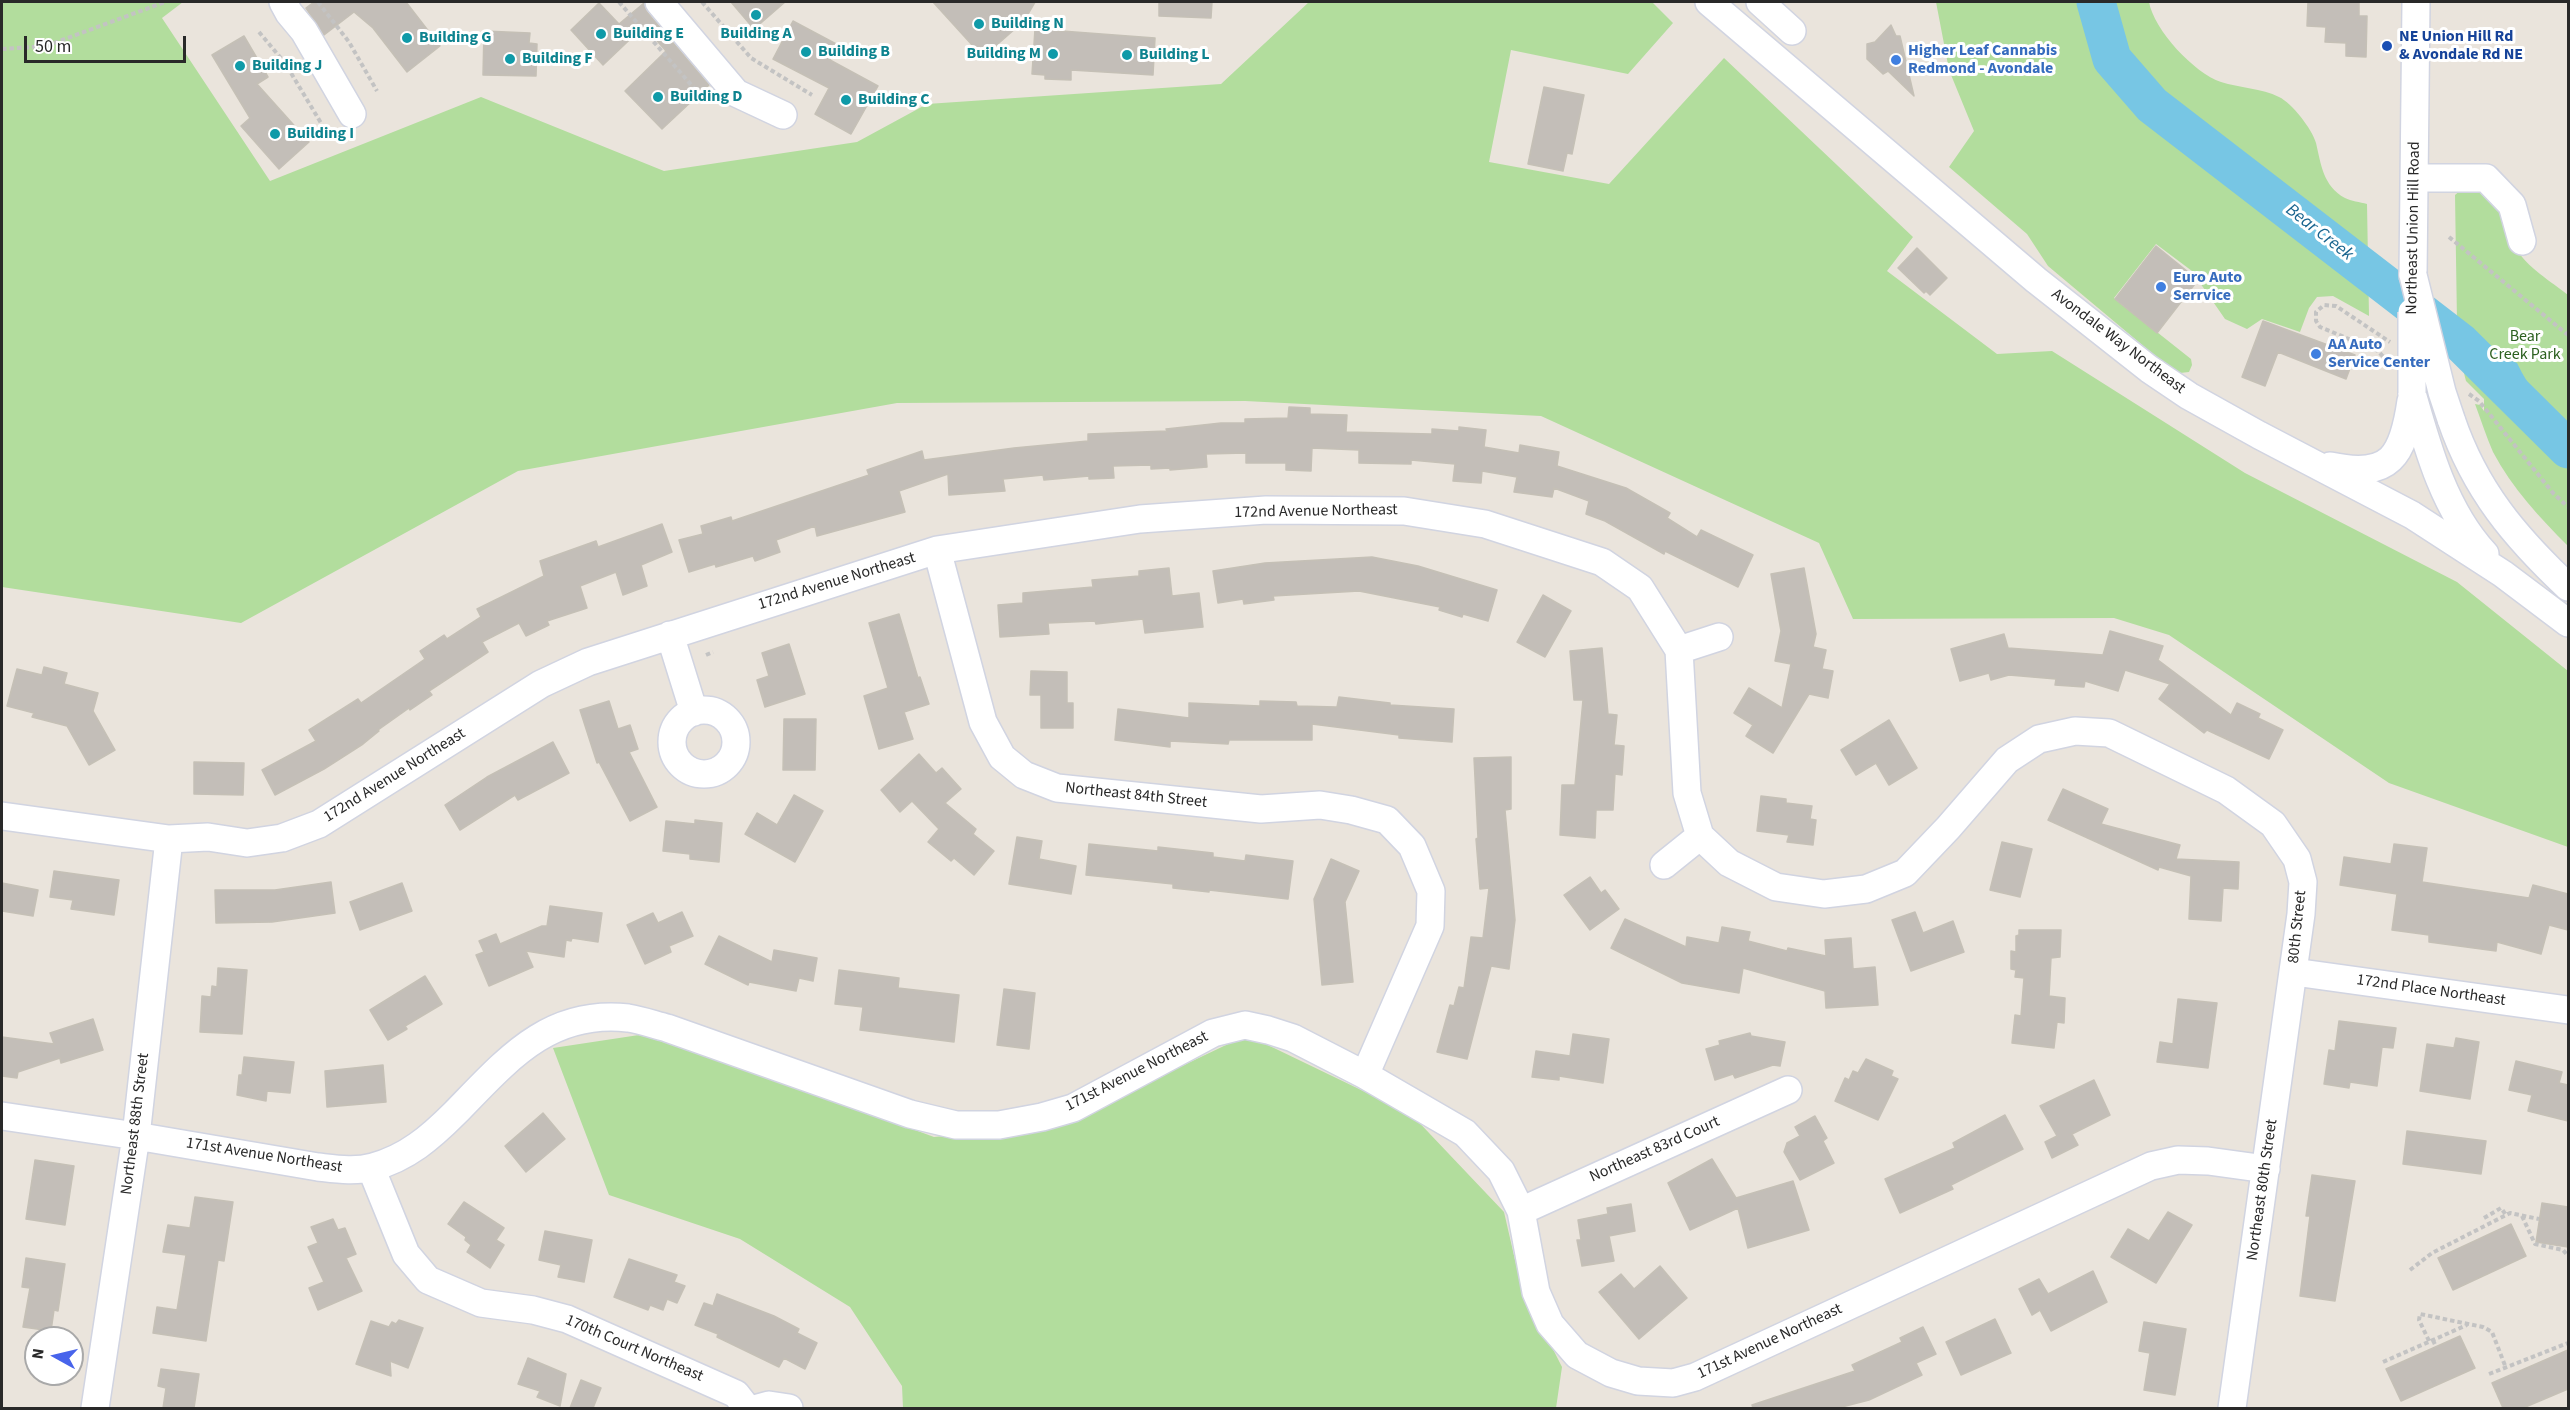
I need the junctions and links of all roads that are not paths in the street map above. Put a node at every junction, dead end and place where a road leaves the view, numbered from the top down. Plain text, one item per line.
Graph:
1 (283, 2) edge
2 (659, 2) edge
3 (1709, 2) edge
4 (1760, 2) edge
5 (1774, 2) edge
6 (2416, 2) edge
7 (352, 114) dead end
8 (783, 115) dead end
9 (2416, 178) junction
10 (2522, 241) dead end
11 (2414, 275) junction
12 (2412, 393) junction
13 (2314, 463) junction
14 (937, 550) junction
15 (2503, 574) junction
16 (2568, 587) edge
17 (2568, 623) edge
18 (670, 635) junction
19 (1719, 637) dead end
20 (1679, 650) junction
21 (694, 712) dead end
22 (2, 816) edge
23 (1700, 836) junction
24 (169, 839) junction
25 (1664, 865) dead end
26 (2294, 972) junction
27 (2568, 1010) edge
28 (1365, 1075) junction
29 (1788, 1090) dead end
30 (2, 1116) edge
31 (136, 1136) junction
32 (371, 1168) junction
33 (2266, 1169) junction
34 (1521, 1211) junction
35 (95, 1408) edge
36 (747, 1408) edge
37 (758, 1408) edge
38 (789, 1408) edge
39 (2232, 1408) edge

1 - 7 street
2 - 8 street
3 - 13 street, Avondale Way Northeast
4 - 5 street
6 - 9 street, Northeast Union Hill Road
9 - 10 street
9 - 11 street, Northeast Union Hill Road
11 - 12 street, Northeast Union Hill Road, bridge
11 - 16 street, bridge
12 - 13 street
12 - 15 street, Northeast Union Hill Road
13 - 15 street, Avondale Way Northeast
14 - 18 street, 172nd Avenue Northeast
14 - 20 street, 172nd Avenue Northeast
14 - 28 street, Northeast 84th Street
15 - 17 street, Avondale Way Northeast
18 - 21 street
18 - 24 street, 172nd Avenue Northeast
19 - 20 street
20 - 23 street, 172nd Avenue Northeast
22 - 24 street, 172nd Avenue Northeast
23 - 25 street
23 - 26 street, 80th Street
24 - 31 street, Northeast 88th Street
26 - 27 street, 172nd Place Northeast
26 - 33 street, Northeast 80th Street
28 - 32 street, 171st Avenue Northeast
28 - 34 street, 171st Avenue Northeast
29 - 34 street, Northeast 83rd Court
30 - 31 street, 171st Avenue Northeast
31 - 32 street, 171st Avenue Northeast
31 - 35 street, Northeast 88th Street
32 - 36 street, 170th Court Northeast
33 - 34 street, 171st Avenue Northeast
33 - 39 street, Northeast 80th Street
37 - 38 street

